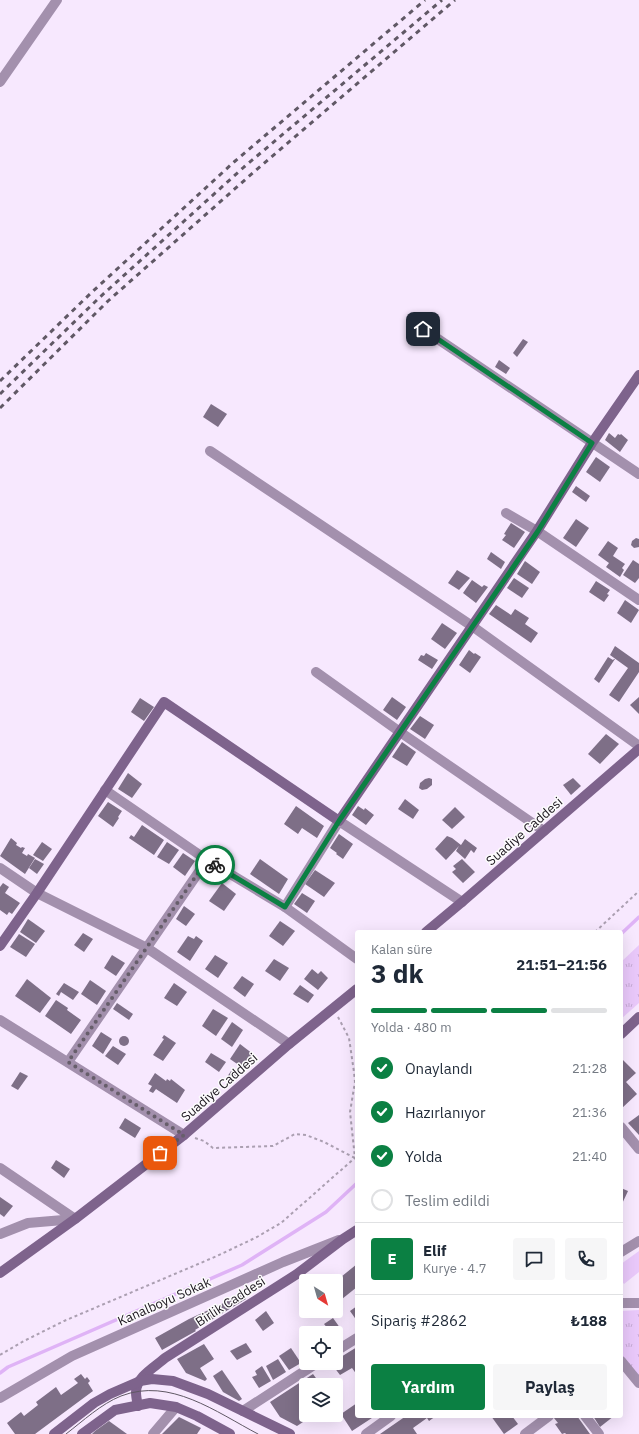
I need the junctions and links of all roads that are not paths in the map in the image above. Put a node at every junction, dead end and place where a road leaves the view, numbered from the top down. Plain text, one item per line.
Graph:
1 (57, 0) edge
2 (0, 82) edge
3 (423, 329) dead end
4 (639, 375) edge
5 (592, 443) junction
6 (210, 452) dead end
7 (639, 474) edge
8 (506, 513) dead end
9 (538, 531) junction
10 (639, 600) edge
11 (472, 626) junction
12 (316, 672) dead end
13 (400, 732) junction
14 (639, 748) edge
15 (105, 790) junction
16 (339, 821) junction
17 (544, 831) junction
18 (207, 860) junction
19 (0, 868) edge
20 (37, 893) junction
21 (462, 902) junction
22 (285, 907) junction
23 (428, 930) edge
24 (0, 946) edge
25 (147, 948) junction
26 (355, 958) edge
27 (355, 991) edge
28 (639, 1018) edge
29 (0, 1020) edge
30 (623, 1032) edge
31 (289, 1044) junction
32 (68, 1062) junction
33 (623, 1129) edge
34 (184, 1135) junction
35 (639, 1149) edge
36 (0, 1168) edge
37 (75, 1219) junction
38 (355, 1231) edge
39 (0, 1234) edge
40 (343, 1238) junction
41 (639, 1241) edge
42 (623, 1251) edge
43 (0, 1273) edge
44 (623, 1303) edge
45 (639, 1303) edge
46 (355, 1339) edge
47 (343, 1347) edge
48 (623, 1363) edge
49 (306, 1370) edge
50 (140, 1381) junction
51 (639, 1383) edge
52 (0, 1398) edge
53 (138, 1406) junction
54 (176, 1407) junction
55 (244, 1411) junction
56 (388, 1418) edge
57 (546, 1418) edge
58 (587, 1418) edge
59 (54, 1434) edge
60 (82, 1434) edge
61 (153, 1434) edge
62 (230, 1434) edge
63 (290, 1434) edge
64 (366, 1434) edge
65 (525, 1434) edge
66 (599, 1434) edge

1 - 2 street
3 - 5 street
4 - 5 street
5 - 7 street
5 - 9 street
6 - 11 street
8 - 9 street
9 - 10 street
9 - 11 street
11 - 13 street
11 - 14 street
12 - 13 street
13 - 16 street
13 - 17 street
14 - 17 street, Suadiye Caddesi
15 - 16 street
15 - 18 street
15 - 20 street
16 - 21 street
16 - 22 street
17 - 21 street, Suadiye Caddesi
18 - 22 street
18 - 25 street
19 - 20 street
20 - 24 street
20 - 25 street
21 - 23 street, Suadiye Caddesi
22 - 26 street
25 - 31 street
25 - 32 street
27 - 31 street, Suadiye Caddesi
28 - 30 street
29 - 32 street
31 - 34 street, Suadiye Caddesi
32 - 34 street
33 - 35 street
34 - 37 street, Suadiye Caddesi
36 - 37 street
37 - 39 street
37 - 43 street, Suadiye Caddesi
38 - 40 street, Birlik Caddesi
40 - 50 street, Birlik Caddesi
40 - 52 street, Kanalboyu Sokak
41 - 42 street
44 - 45 street
46 - 47 street
48 - 51 street
49 - 55 street
50 - 53 street
50 - 55 street
50 - 59 street
53 - 54 street
53 - 60 street
54 - 61 street
54 - 62 street
55 - 63 street
56 - 64 street
57 - 65 street
58 - 66 street

